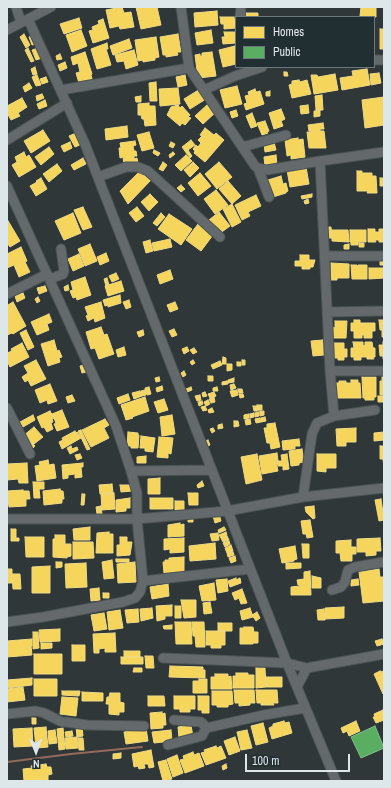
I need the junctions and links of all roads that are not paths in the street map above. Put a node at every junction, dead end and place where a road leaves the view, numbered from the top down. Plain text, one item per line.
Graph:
1 (16, 7) edge
2 (51, 7) edge
3 (181, 7) edge
4 (25, 20) junction
5 (7, 30) edge
6 (189, 68) junction
7 (259, 68) edge
8 (61, 90) junction
9 (204, 90) junction
10 (67, 103) junction
11 (286, 135) dead end
12 (7, 140) edge
13 (242, 147) junction
14 (384, 152) edge
15 (320, 161) junction
16 (258, 168) junction
17 (98, 177) junction
18 (7, 186) edge
19 (269, 197) dead end
20 (220, 237) dead end
21 (61, 249) dead end
22 (325, 256) junction
23 (384, 256) edge
24 (48, 276) junction
25 (7, 294) edge
26 (384, 311) edge
27 (328, 312) junction
28 (384, 370) edge
29 (330, 371) junction
30 (7, 408) edge
31 (374, 410) dead end
32 (334, 416) junction
33 (30, 454) dead end
34 (211, 470) junction
35 (131, 471) junction
36 (384, 488) edge
37 (303, 497) junction
38 (227, 511) junction
39 (7, 519) edge
40 (137, 519) junction
41 (384, 562) edge
42 (250, 569) junction
43 (143, 581) junction
44 (332, 590) dead end
45 (7, 622) edge
46 (384, 654) edge
47 (163, 658) dead end
48 (287, 663) junction
49 (307, 668) junction
50 (298, 687) junction
51 (305, 708) junction
52 (7, 714) edge
53 (174, 720) dead end
54 (144, 726) dead end
55 (206, 728) junction
56 (168, 745) dead end
57 (336, 781) edge

1 - 4 street
2 - 4 street
3 - 6 street
4 - 5 street
4 - 8 street
6 - 8 street
6 - 9 street
7 - 9 street
8 - 10 street
9 - 13 street
10 - 12 street
10 - 17 street
11 - 13 street
13 - 16 street
14 - 15 street
15 - 16 street
15 - 22 street
16 - 19 street
17 - 20 street
17 - 34 street
18 - 24 street
21 - 24 street
22 - 23 street
22 - 27 street
24 - 25 street
24 - 35 street
26 - 27 street
27 - 29 street
28 - 29 street
29 - 32 street
30 - 33 street
31 - 32 street
32 - 37 street
34 - 35 street
34 - 38 street
35 - 40 street
36 - 37 street
37 - 38 street
38 - 40 street
38 - 42 street
39 - 40 street
40 - 43 street
41 - 44 street
42 - 43 street
42 - 48 street
43 - 45 street
46 - 49 street
47 - 48 street
48 - 49 street
48 - 50 street
49 - 50 street
50 - 51 street
51 - 55 street
51 - 57 street
52 - 54 street
53 - 55 street
55 - 56 street

